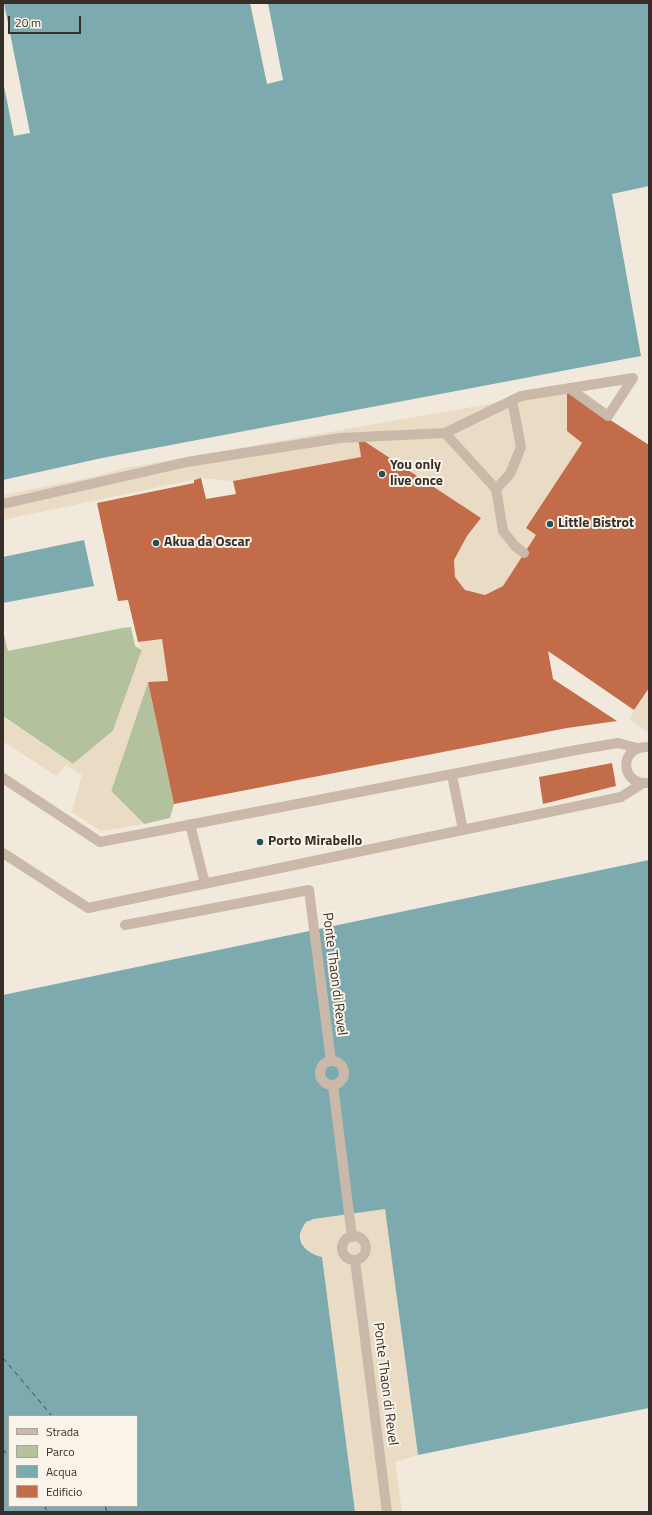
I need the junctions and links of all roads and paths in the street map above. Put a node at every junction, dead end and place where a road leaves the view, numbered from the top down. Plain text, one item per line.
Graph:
1 (569, 388) junction
2 (512, 400) junction
3 (445, 433) junction
4 (496, 489) junction
5 (3, 504) edge
6 (524, 553) dead end
7 (649, 747) edge
8 (636, 748) junction
9 (452, 775) junction
10 (3, 778) edge
11 (646, 783) edge
12 (190, 824) junction
13 (462, 830) junction
14 (3, 853) edge
15 (205, 884) junction
16 (125, 925) dead end
17 (331, 1061) junction
18 (333, 1085) junction
19 (352, 1236) junction
20 (355, 1260) junction
21 (387, 1512) edge

1 - 1 street
1 - 2 street
2 - 3 street
2 - 4 street
3 - 4 street
3 - 5 street
4 - 6 street
7 - 8 street
8 - 9 street
8 - 11 street
9 - 12 street
9 - 13 street
10 - 12 street
11 - 13 street
12 - 15 street
13 - 15 street
14 - 15 street
16 - 17 street, Ponte Thaon di Revel
17 - 18 street
17 - 18 street
18 - 19 street
19 - 20 street
19 - 20 street
20 - 21 street, Ponte Thaon di Revel

